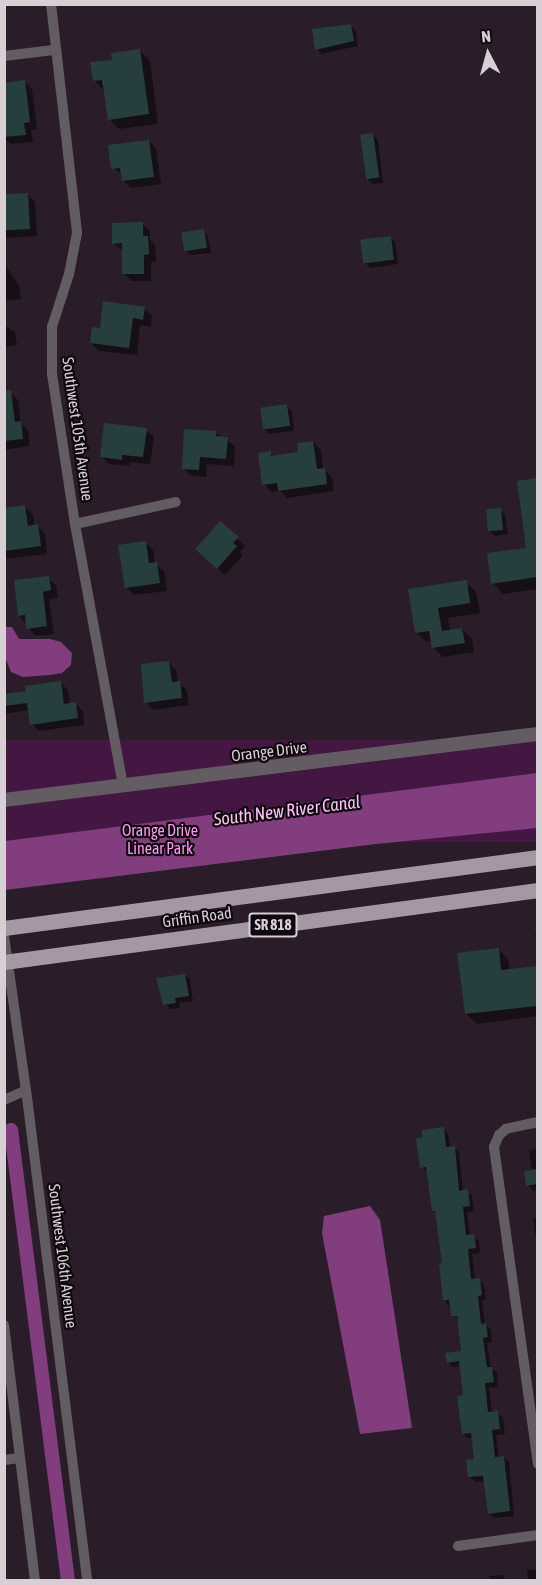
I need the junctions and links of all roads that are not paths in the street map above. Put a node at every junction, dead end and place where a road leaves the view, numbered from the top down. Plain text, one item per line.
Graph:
1 (51, 4) edge
2 (54, 50) junction
3 (4, 56) edge
4 (176, 502) dead end
5 (75, 524) junction
6 (537, 734) edge
7 (123, 786) junction
8 (4, 800) edge
9 (537, 857) edge
10 (537, 890) edge
11 (4, 928) edge
12 (4, 936) edge
13 (7, 962) edge
14 (26, 1090) junction
15 (4, 1100) edge
16 (537, 1122) edge
17 (4, 1325) edge
18 (20, 1458) junction
19 (4, 1460) edge
20 (537, 1464) edge
21 (537, 1535) edge
22 (458, 1546) dead end
23 (35, 1581) edge
24 (87, 1581) edge

1 - 2 street, Southwest 105th Avenue
2 - 3 street
2 - 5 street, Southwest 105th Avenue
4 - 5 street
5 - 7 street, Southwest 105th Avenue
6 - 7 street, Orange Drive
7 - 8 street, Orange Drive
9 - 11 main road, Griffin Road / SR 818
10 - 13 main road, Griffin Road / SR 818
12 - 13 street, Southwest 106th Avenue
13 - 14 street, Southwest 106th Avenue
14 - 15 street
14 - 24 street, Southwest 106th Avenue
16 - 20 street
17 - 18 street
18 - 19 street
18 - 23 street
21 - 22 street

